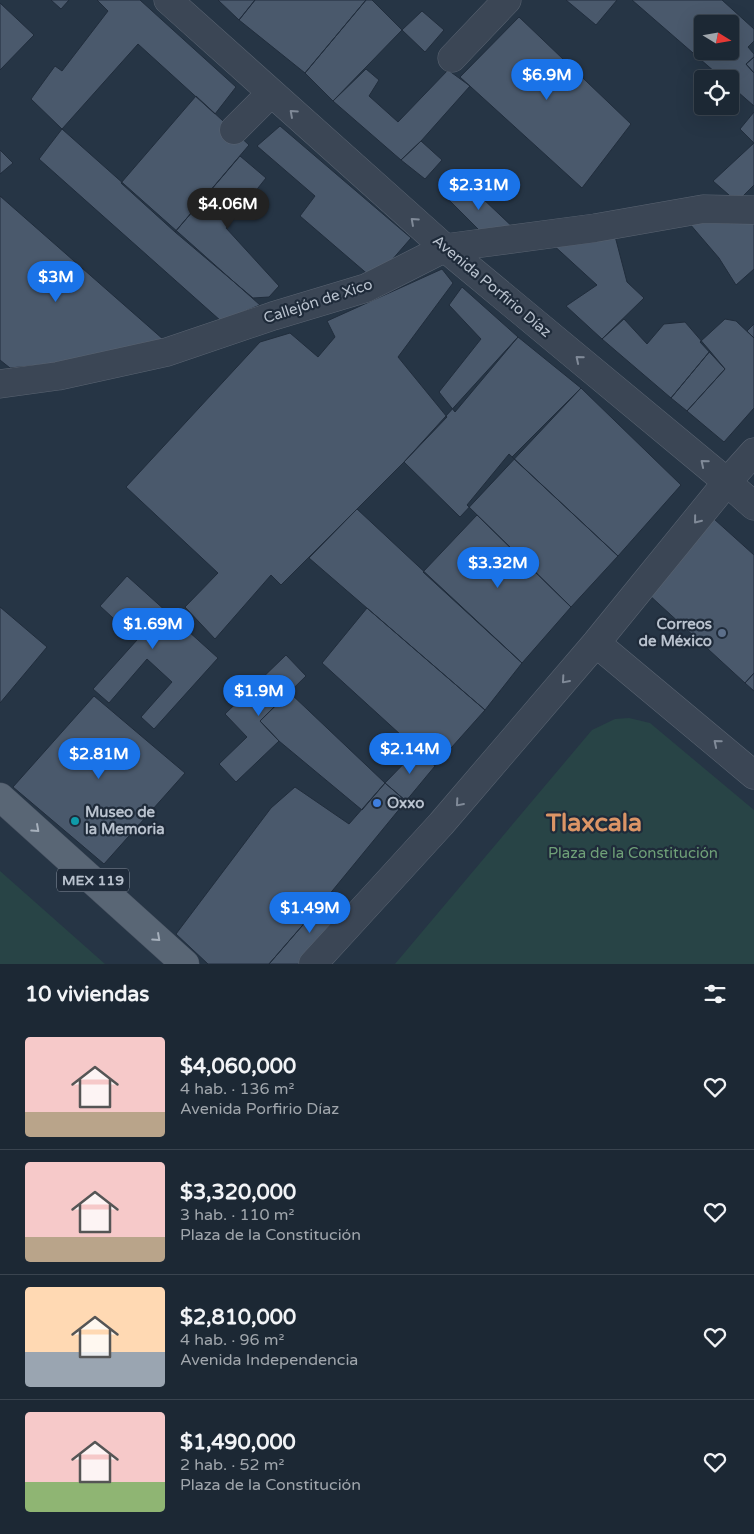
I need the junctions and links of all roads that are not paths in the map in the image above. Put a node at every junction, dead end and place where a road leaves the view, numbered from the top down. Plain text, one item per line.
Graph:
1 (168, 0) edge
2 (507, 0) edge
3 (452, 58) dead end
4 (271, 93) junction
5 (234, 130) dead end
6 (754, 210) edge
7 (444, 248) junction
8 (0, 384) edge
9 (754, 452) edge
10 (728, 482) junction
11 (754, 506) edge
12 (596, 643) junction
13 (754, 775) edge
14 (0, 797) edge
15 (185, 964) edge
16 (313, 964) edge

1 - 4 street, Avenida Porfirio Díaz
2 - 3 street
4 - 5 street
7 -> 4 street, Avenida Porfirio Díaz
6 - 7 street, Callejón de Xico
7 - 8 street, Callejón de Xico
10 -> 7 street, Avenida Porfirio Díaz
9 - 10 street
10 - 11 street, Avenida Porfirio Díaz
10 -> 12 street
13 -> 12 street
12 -> 16 street
14 -> 15 main road, MEX 119

